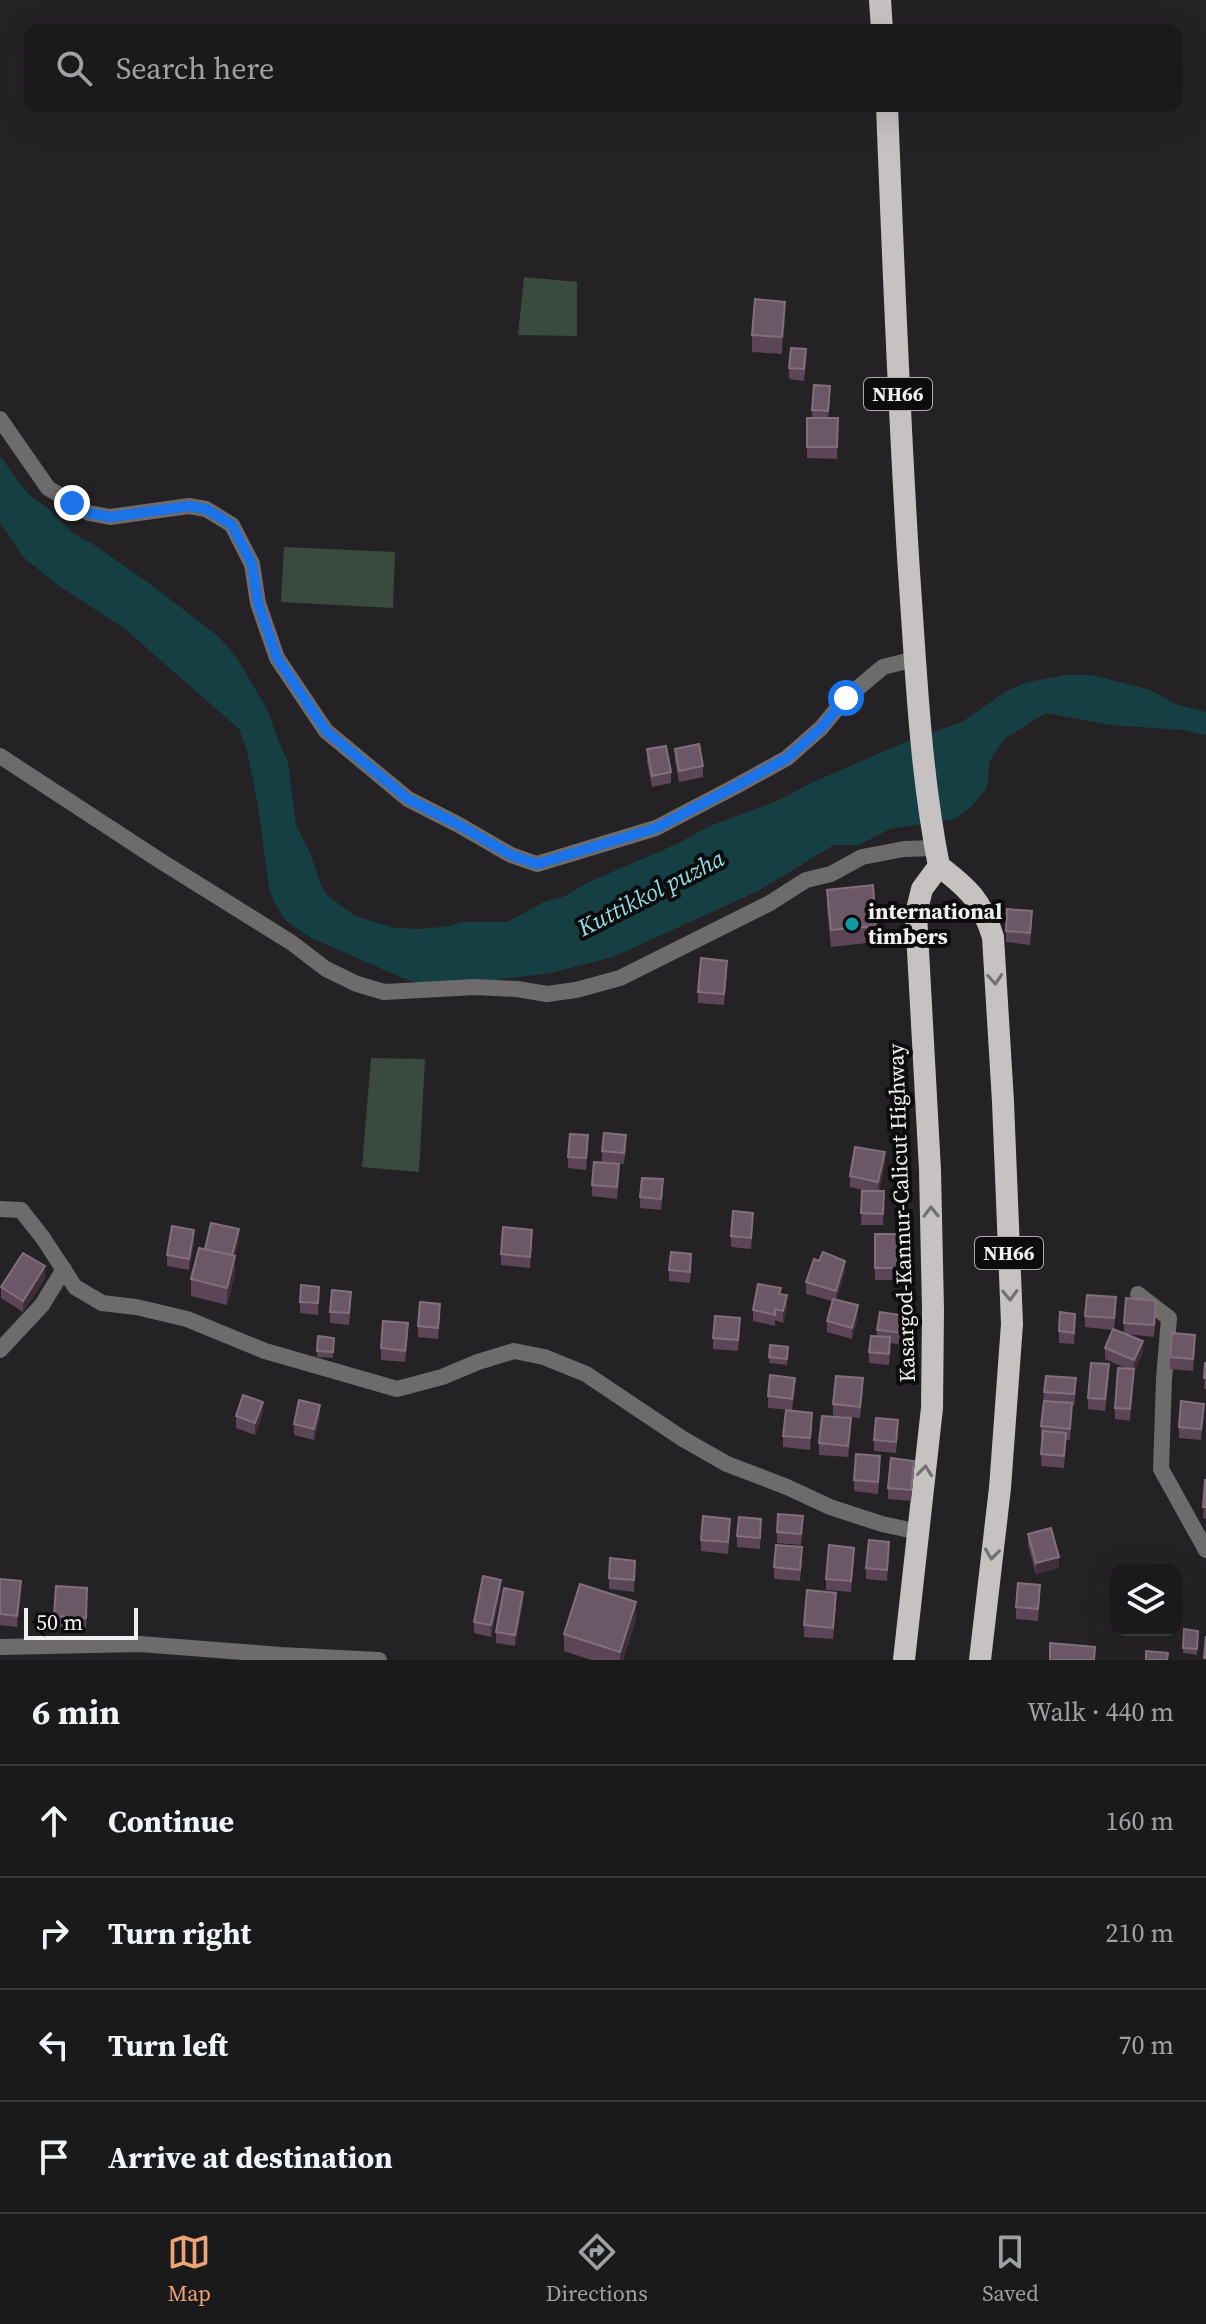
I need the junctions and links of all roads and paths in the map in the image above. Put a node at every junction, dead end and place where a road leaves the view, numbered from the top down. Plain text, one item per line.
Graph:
1 (880, 0) edge
2 (882, 24) edge
3 (887, 112) edge
4 (0, 419) edge
5 (916, 670) junction
6 (0, 756) edge
7 (936, 850) junction
8 (0, 1209) edge
9 (64, 1269) junction
10 (1138, 1294) dead end
11 (0, 1350) edge
12 (919, 1532) junction
13 (1206, 1550) edge
14 (0, 1647) edge
15 (21, 1654) edge
16 (282, 1658) edge
17 (379, 1660) edge
18 (904, 1660) edge
19 (980, 1660) edge

1 - 2 highway
3 - 5 highway, NH66
4 - 5 street
5 - 7 highway, NH66
6 - 7 street
12 -> 7 highway, Kasargod-Kannur-Calicut Highway
7 -> 19 highway, NH66
8 - 9 street
9 - 11 street
9 - 12 street
10 - 13 street
12 - 18 highway, Kasargod-Kannur-Calicut Highway
14 - 15 street
15 - 16 street
16 - 17 street

